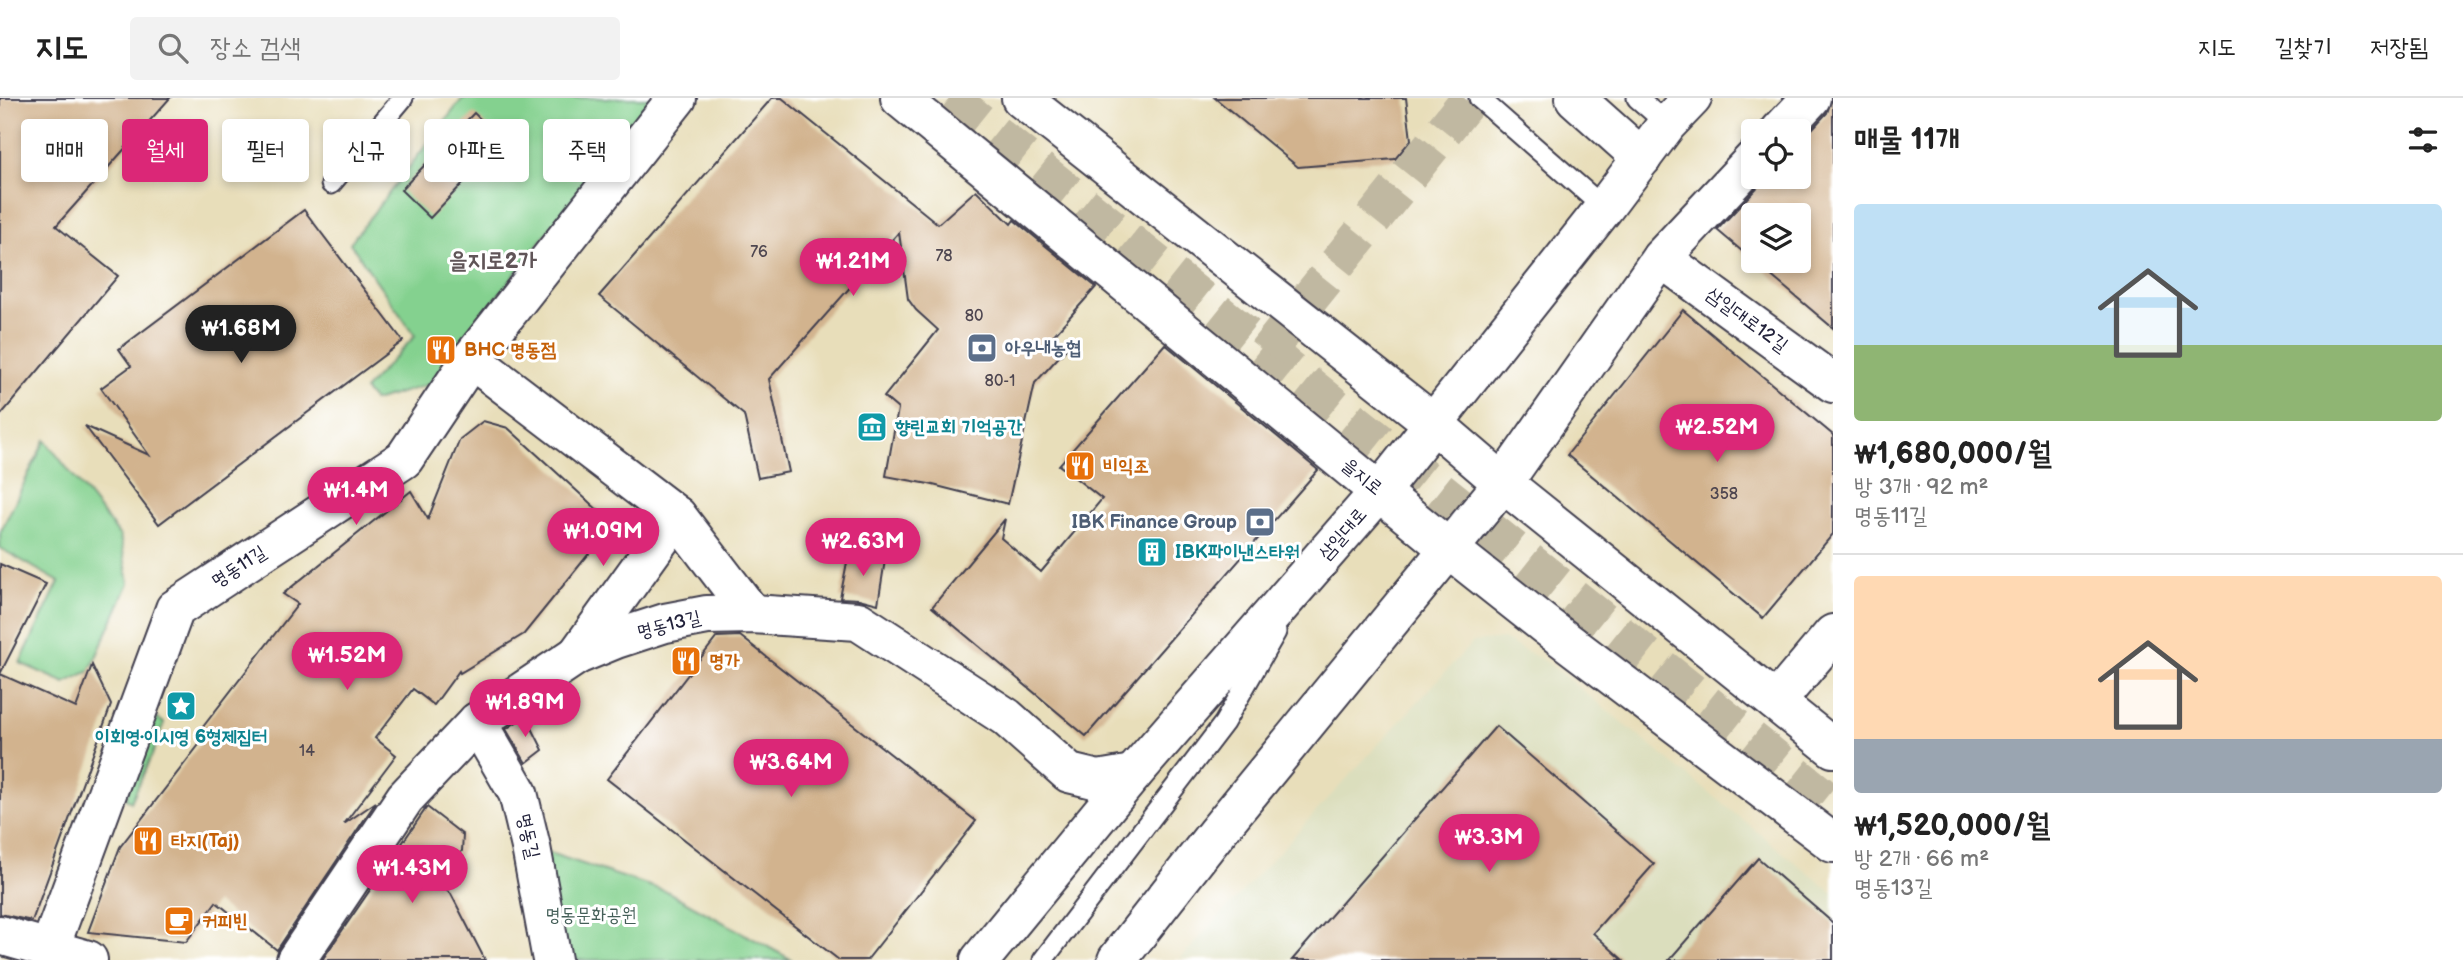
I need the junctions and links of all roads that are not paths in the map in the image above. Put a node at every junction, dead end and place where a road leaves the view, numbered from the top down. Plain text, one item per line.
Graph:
1 (403, 98) edge
2 (677, 98) edge
3 (900, 98) edge
4 (1021, 98) edge
5 (1479, 98) edge
6 (1575, 98) edge
7 (1637, 98) edge
8 (1811, 98) edge
9 (1679, 111) edge
10 (1791, 119) edge
11 (1642, 158) junction
12 (1741, 173) edge
13 (331, 184) dead end
14 (1604, 208) junction
15 (1661, 258) junction
16 (471, 359) junction
17 (1833, 383) edge
18 (1433, 423) junction
19 (1503, 482) junction
20 (1380, 491) junction
21 (677, 516) junction
22 (1449, 548) junction
23 (1311, 570) junction
24 (752, 614) junction
25 (1833, 634) edge
26 (577, 655) junction
27 (1776, 702) junction
28 (477, 722) junction
29 (1833, 748) edge
30 (1133, 774) junction
31 (1833, 843) edge
32 (0, 935) edge
33 (49, 950) junction
34 (1125, 957) edge
35 (88, 960) edge
36 (296, 960) edge
37 (552, 960) edge
38 (980, 960) edge
39 (1042, 960) edge

1 - 13 lane
2 - 16 main road, 명동11길
3 - 20 main road, 을지로
4 - 18 main road
5 - 14 lane
6 - 11 main road
7 - 9 lane
8 - 10 main road
9 - 11 main road, 삼일대로
11 - 14 main road, 삼일대로
12 - 15 main road
14 - 18 main road, 삼일대로
15 - 17 main road, 삼일대로12길
15 - 19 main road
16 - 21 main road
16 - 33 main road, 명동11길
18 - 19 main road
18 - 20 main road, 삼일대로
19 - 22 main road
19 - 27 main road
20 - 22 main road, 을지로
20 - 23 main road, 삼일대로
21 - 24 main road
21 - 26 main road
22 - 31 main road, 을지로
22 - 34 main road
23 - 30 main road, 삼일대로
23 - 39 lane
24 - 26 main road, 명동13길
24 - 30 main road, 명동13길
25 - 27 main road
26 - 28 main road, 명동13길
27 - 29 main road
28 - 36 main road, 명동13길
28 - 37 main road, 명동길
30 - 38 main road, 삼일대로
32 - 33 main road
33 - 35 main road

